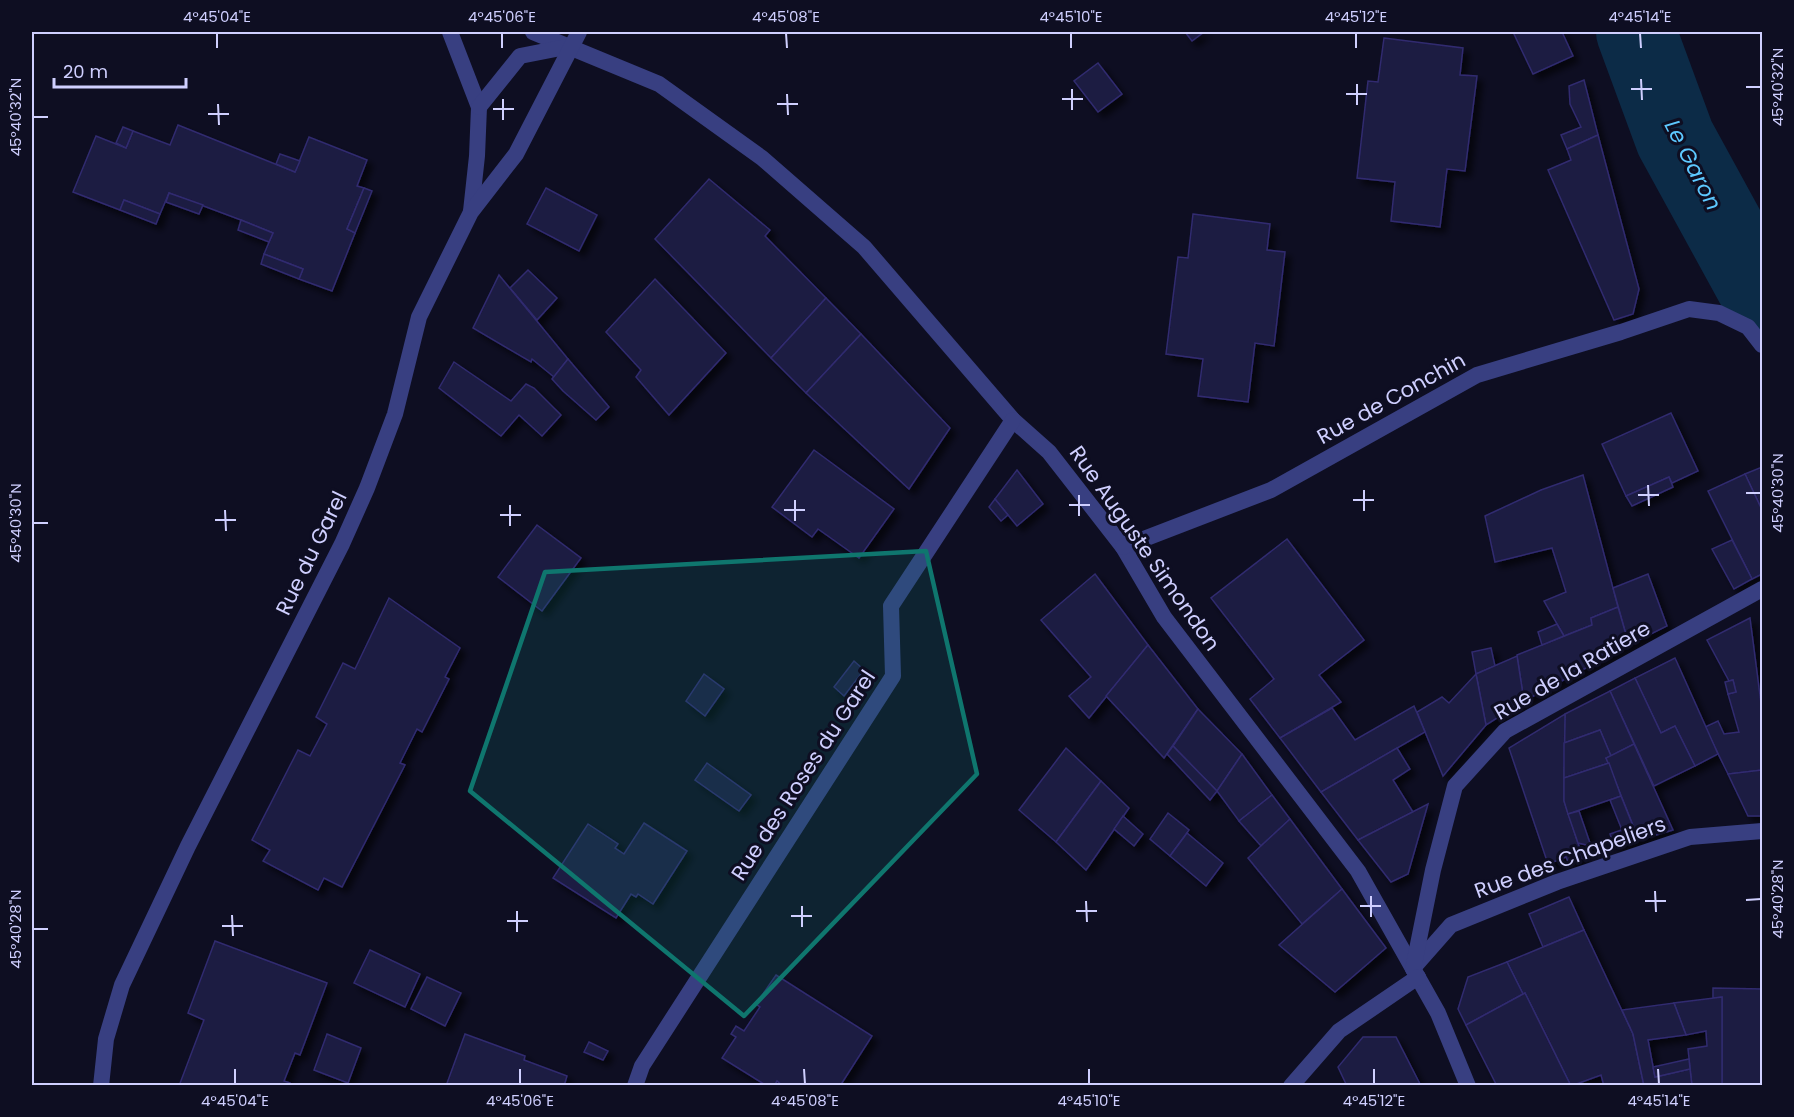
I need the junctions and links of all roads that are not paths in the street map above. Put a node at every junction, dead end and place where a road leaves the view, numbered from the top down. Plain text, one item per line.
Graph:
1 (450, 32) edge
2 (533, 32) edge
3 (576, 39) edge
4 (478, 107) junction
5 (471, 212) junction
6 (1762, 345) edge
7 (1013, 420) junction
8 (1123, 548) junction
9 (1762, 589) edge
10 (1762, 831) edge
11 (1415, 973) junction
12 (102, 1086) edge
13 (635, 1086) edge
14 (1291, 1086) edge
15 (1468, 1086) edge

1 - 4 street
2 - 3 street, Rue Auguste Simondon
3 - 4 street
3 - 5 street, Rue du Garel
3 - 7 street, Rue Auguste Simondon
4 - 5 street
5 - 12 street, Rue du Garel
6 - 8 street, Rue de Conchin
7 - 8 street, Rue Auguste Simondon
7 - 13 street, Rue des Roses du Garel
8 - 11 street, Rue Auguste Simondon
9 - 11 street, Rue de la Ratiere
10 - 11 street, Rue des Chapeliers
11 - 14 street, Rue des Chapeliers
11 - 15 street, Rue Auguste Simondon

